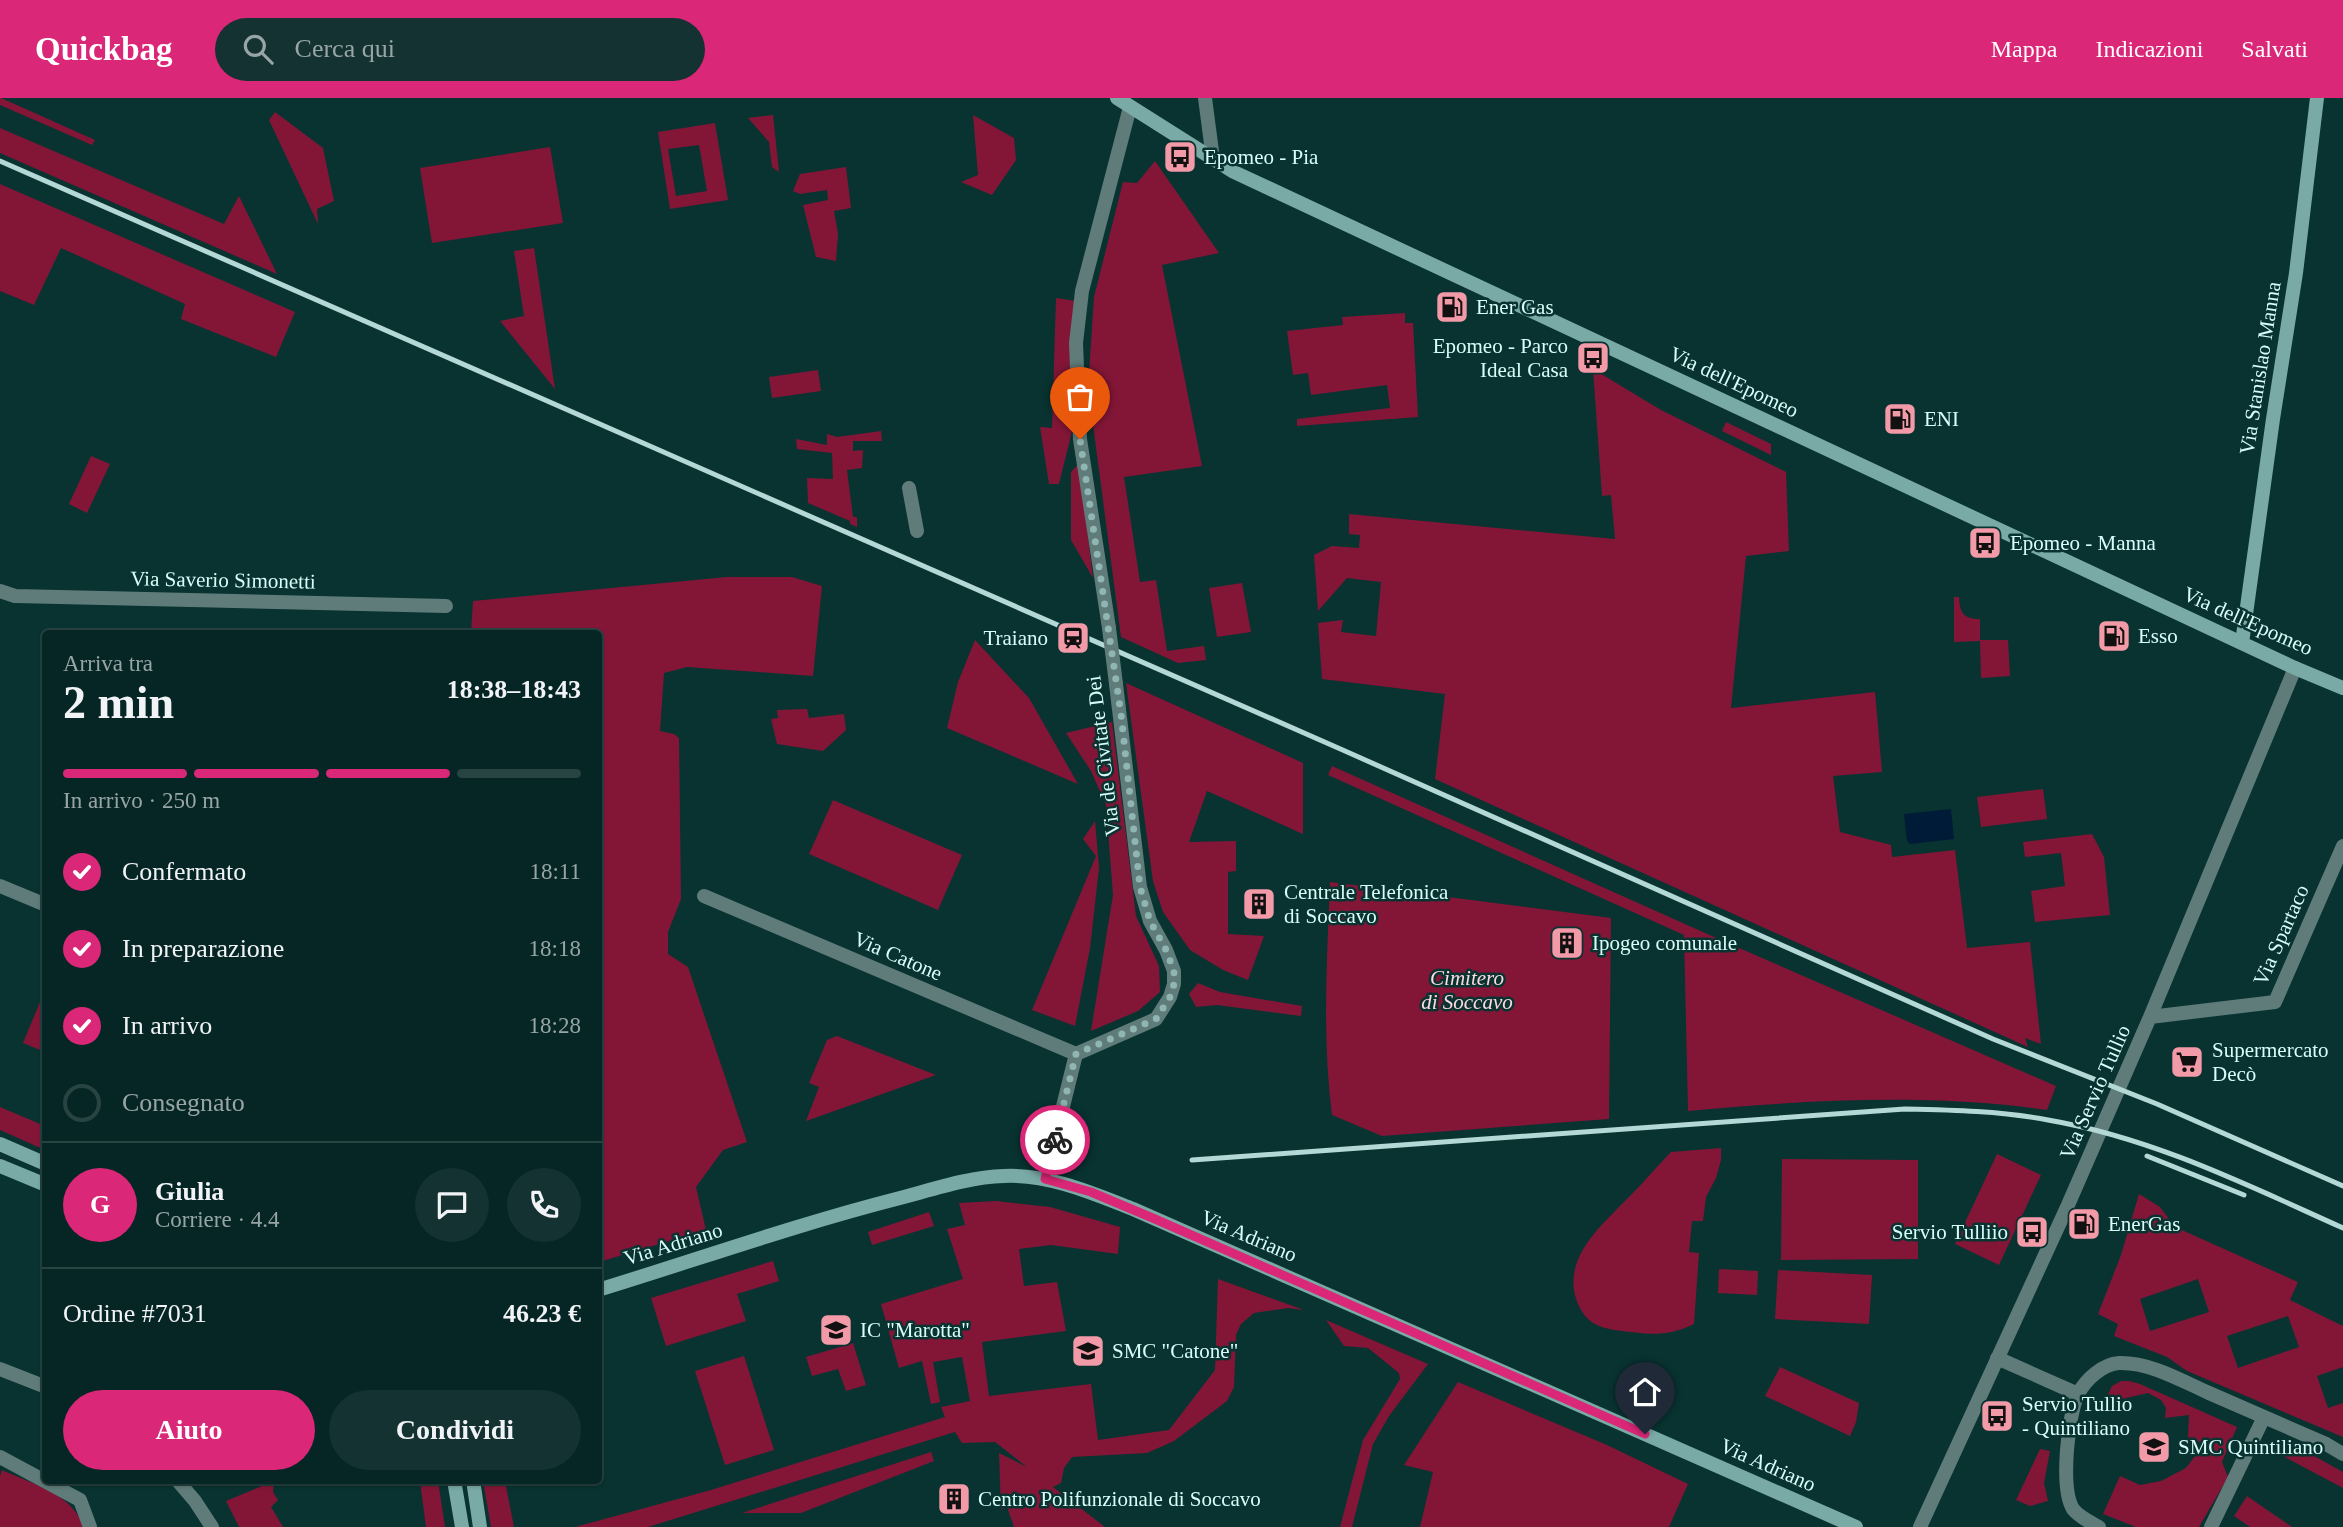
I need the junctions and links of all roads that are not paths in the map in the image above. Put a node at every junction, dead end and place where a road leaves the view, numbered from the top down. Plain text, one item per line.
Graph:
1 (1117, 98) edge
2 (1205, 98) edge
3 (2317, 98) edge
4 (1130, 107) junction
5 (1213, 159) junction
6 (909, 488) dead end
7 (917, 531) dead end
8 (0, 591) edge
9 (446, 606) dead end
10 (2242, 643) junction
11 (2295, 668) junction
12 (2343, 688) edge
13 (2343, 846) edge
14 (0, 886) edge
15 (704, 896) dead end
16 (42, 903) edge
17 (2150, 1017) junction
18 (1076, 1054) junction
19 (0, 1144) edge
20 (42, 1162) edge
21 (0, 1166) edge
22 (1045, 1179) junction
23 (42, 1183) edge
24 (602, 1289) edge
25 (1997, 1358) junction
26 (0, 1369) edge
27 (42, 1385) edge
28 (2078, 1394) junction
29 (2264, 1417) junction
30 (2343, 1454) edge
31 (0, 1457) edge
32 (42, 1480) edge
33 (50, 1484) edge
34 (180, 1484) edge
35 (455, 1484) edge
36 (474, 1484) edge
37 (90, 1527) edge
38 (212, 1527) edge
39 (462, 1527) edge
40 (480, 1527) edge
41 (1856, 1527) edge
42 (1920, 1527) edge
43 (2099, 1527) edge
44 (2211, 1527) edge

1 - 4 street, Via dell'Epomeo
2 - 5 street
3 - 10 street, Via Stanislao Manna
4 - 5 street, Via dell'Epomeo
4 - 18 street, Via de Civitate Dei, bridge
5 - 10 street, Via dell'Epomeo
6 - 7 street
8 - 9 street, Via Saverio Simonetti
10 - 11 street, Via dell'Epomeo
11 - 12 street, Via dell'Epomeo
11 - 17 street, Via Servio Tullio
13 - 17 street, Via Spartaco
14 - 16 street
15 - 18 street, Via Catone
17 - 25 street, Via Servio Tullio
18 - 22 street
19 - 20 street
21 - 23 street
22 - 24 street, Via Adriano
22 - 41 street, Via Adriano
25 - 28 street
25 - 42 street, Via Servio Tullio
26 - 27 street
28 - 29 street
28 - 43 street
29 - 30 street
29 - 44 street
31 - 32 street
33 - 37 street
34 - 38 street
35 - 39 street
36 - 40 street

